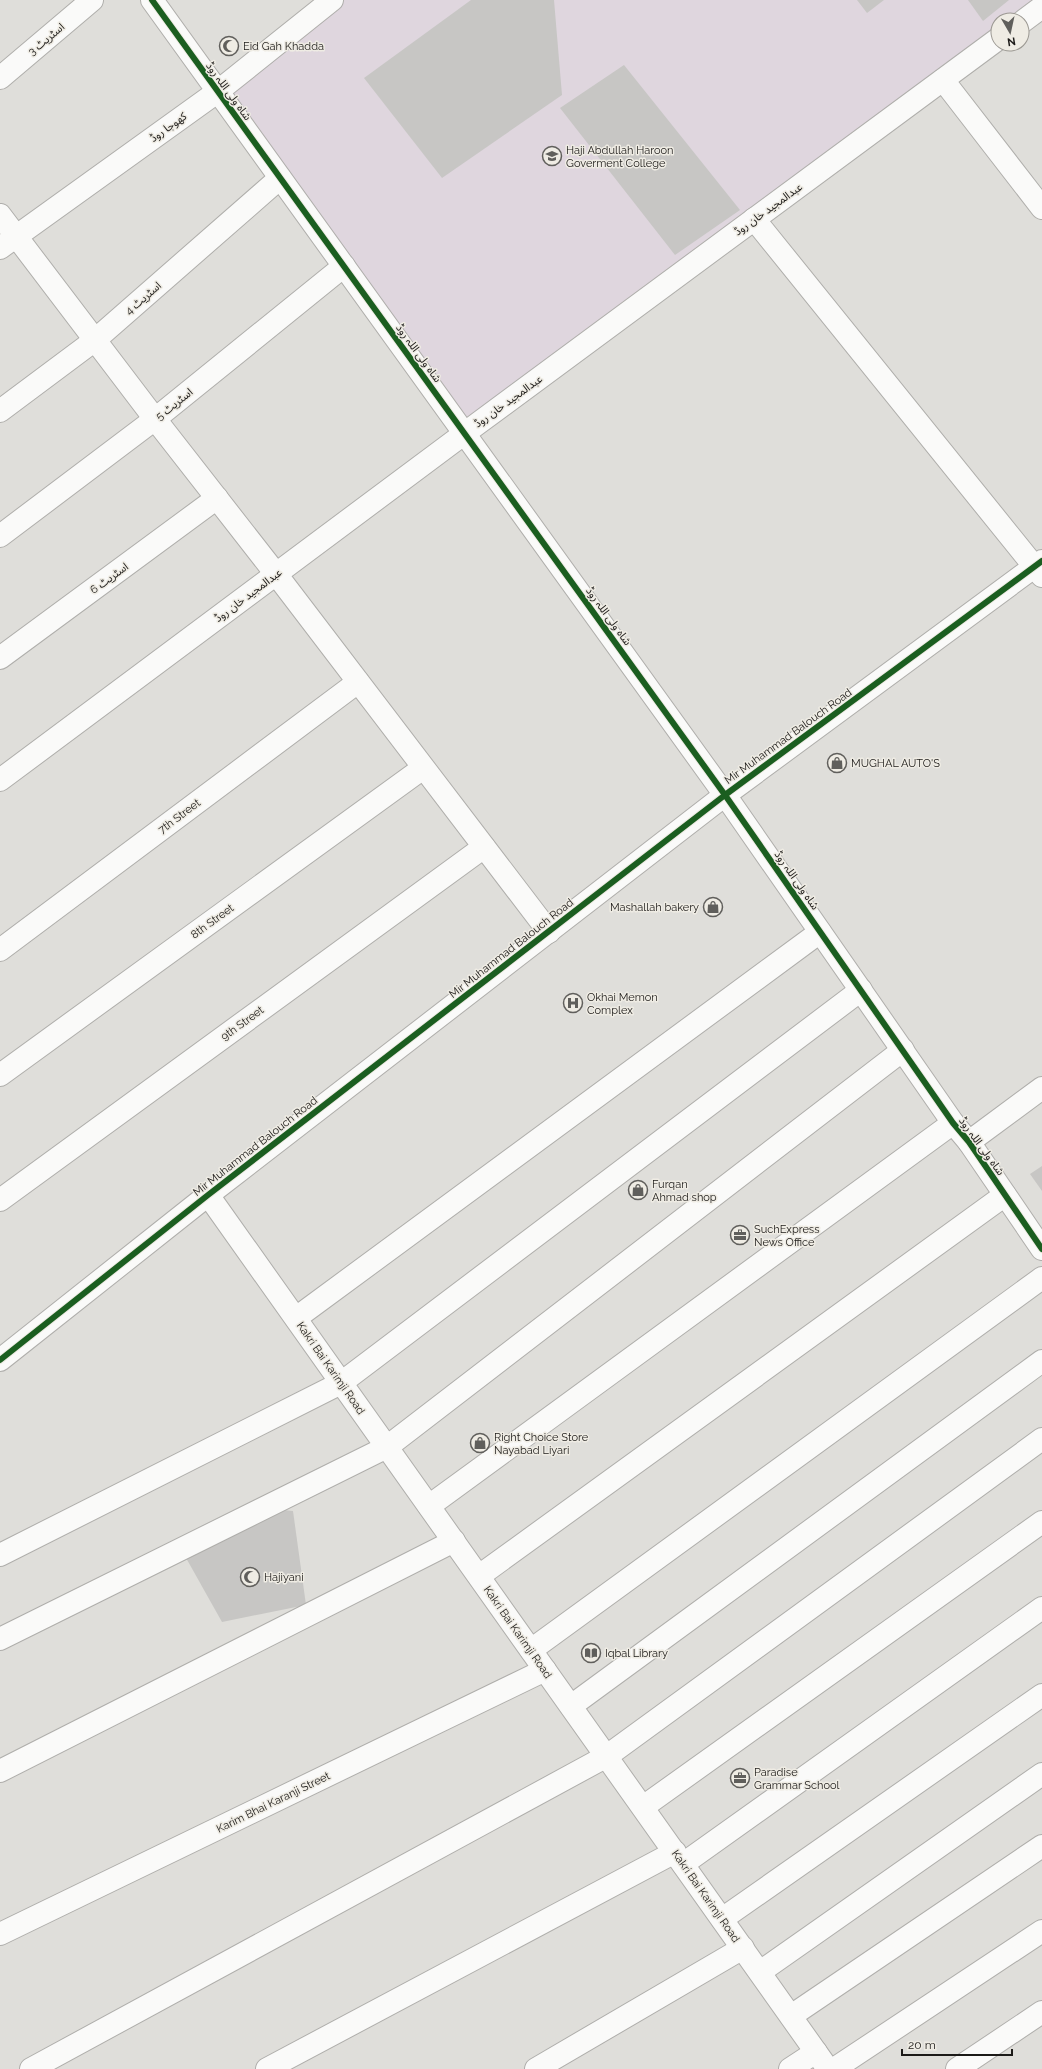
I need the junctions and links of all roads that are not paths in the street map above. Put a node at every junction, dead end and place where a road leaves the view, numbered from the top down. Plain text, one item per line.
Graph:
1 (92, 0) edge
2 (152, 0) edge
3 (332, 0) edge
4 (1042, 7) edge
5 (1030, 16) edge
6 (990, 45) edge
7 (0, 78) edge
8 (943, 80) junction
9 (217, 92) junction
10 (280, 178) junction
11 (1042, 208) edge
12 (0, 215) edge
13 (754, 219) junction
14 (8, 242) edge
15 (344, 266) junction
16 (95, 340) junction
17 (0, 411) edge
18 (155, 420) junction
19 (465, 433) junction
20 (217, 498) junction
21 (0, 536) edge
22 (1039, 568) edge
23 (276, 574) junction
24 (0, 658) edge
25 (358, 682) junction
26 (423, 768) junction
27 (0, 780) edge
28 (725, 795) junction
29 (484, 847) junction
30 (548, 932) junction
31 (820, 932) junction
32 (0, 950) edge
33 (861, 990) junction
34 (903, 1050) junction
35 (0, 1075) edge
36 (1042, 1088) edge
37 (953, 1123) junction
38 (969, 1142) junction
39 (208, 1195) junction
40 (1005, 1195) junction
41 (0, 1200) edge
42 (1042, 1249) edge
43 (1042, 1278) edge
44 (296, 1318) junction
45 (0, 1360) edge
46 (1042, 1361) edge
47 (341, 1383) junction
48 (1042, 1439) edge
49 (388, 1447) junction
50 (429, 1506) junction
51 (1042, 1522) edge
52 (454, 1541) junction
53 (0, 1554) edge
54 (479, 1576) junction
55 (1042, 1608) edge
56 (0, 1639) edge
57 (532, 1650) junction
58 (545, 1670) junction
59 (1042, 1695) edge
60 (571, 1706) junction
61 (607, 1756) junction
62 (0, 1771) edge
63 (1042, 1774) edge
64 (643, 1807) junction
65 (1042, 1846) edge
66 (679, 1858) junction
67 (722, 1919) junction
68 (1042, 1930) edge
69 (0, 1934) edge
70 (743, 1948) junction
71 (760, 1972) junction
72 (1042, 2012) edge
73 (791, 2016) junction
74 (822, 2060) edge
75 (31, 2069) edge
76 (267, 2069) edge
77 (536, 2069) edge
78 (790, 2069) edge
79 (834, 2069) edge
80 (957, 2069) edge

1 - 7 street, اسٹریٹ 3
2 - 9 street, شاہ ولی اللہ روڈ
3 - 9 street, کھوجا روڈ
4 - 5 street
6 - 8 street, عبدالمجید خان روڈ
8 - 11 street
8 - 13 street, عبدالمجید خان روڈ
9 - 10 street, شاہ ولی اللہ روڈ
9 - 14 street, کھوجا روڈ
10 - 15 street, شاہ ولی اللہ روڈ
10 - 16 street, اسٹریٹ 4
12 - 14 street
13 - 19 street, عبدالمجید خان روڈ
13 - 22 street
14 - 16 street
15 - 18 street, اسٹریٹ 5
15 - 19 street, شاہ ولی اللہ روڈ
16 - 17 street, اسٹریٹ 4
16 - 18 street
18 - 20 street
18 - 21 street, اسٹریٹ 5
19 - 23 street, عبدالمجید خان روڈ
19 - 28 street, شاہ ولی اللہ روڈ
20 - 23 street
20 - 24 street, اسٹریٹ 6
22 - 28 street, Mir Muhammad Balouch Road
23 - 25 street
23 - 27 street, عبدالمجید خان روڈ
25 - 26 street
25 - 32 street, 7th Street
26 - 29 street
26 - 35 street, 8th Street
28 - 30 street, Mir Muhammad Balouch Road
28 - 31 street, شاہ ولی اللہ روڈ
29 - 30 street
29 - 41 street, 9th Street
30 - 39 street, Mir Muhammad Balouch Road
31 - 33 street, شاہ ولی اللہ روڈ
31 - 44 street
33 - 34 street, شاہ ولی اللہ روڈ
33 - 47 street
34 - 37 street, شاہ ولی اللہ روڈ
34 - 49 street
36 - 38 street
37 - 38 street, شاہ ولی اللہ روڈ
37 - 50 street
38 - 40 street, شاہ ولی اللہ روڈ
39 - 44 street, Kakri Bai Karimji Road
39 - 45 street, Mir Muhammad Balouch Road
40 - 42 street, شاہ ولی اللہ روڈ
40 - 54 street
43 - 57 street
44 - 47 street, Kakri Bai Karimji Road
46 - 60 street
47 - 49 street, Kakri Bai Karimji Road
47 - 53 street
48 - 61 street
49 - 50 street, Kakri Bai Karimji Road
49 - 56 street
50 - 52 street, Kakri Bai Karimji Road
51 - 64 street
52 - 54 street, Kakri Bai Karimji Road
52 - 62 street
54 - 57 street, Kakri Bai Karimji Road
55 - 66 street
57 - 58 street, Kakri Bai Karimji Road
58 - 60 street, Kakri Bai Karimji Road
58 - 69 street, Karim Bhai Karanji Street
59 - 67 street
60 - 61 street, Kakri Bai Karimji Road
61 - 64 street, Kakri Bai Karimji Road
61 - 75 street
63 - 71 street
64 - 66 street, Kakri Bai Karimji Road
65 - 73 street
66 - 67 street, Kakri Bai Karimji Road
66 - 76 street
67 - 70 street, Kakri Bai Karimji Road
68 - 79 street
70 - 71 street, Kakri Bai Karimji Road
70 - 77 street
71 - 73 street, Kakri Bai Karimji Road
72 - 80 street
73 - 74 street, Kakri Bai Karimji Road
74 - 78 street

